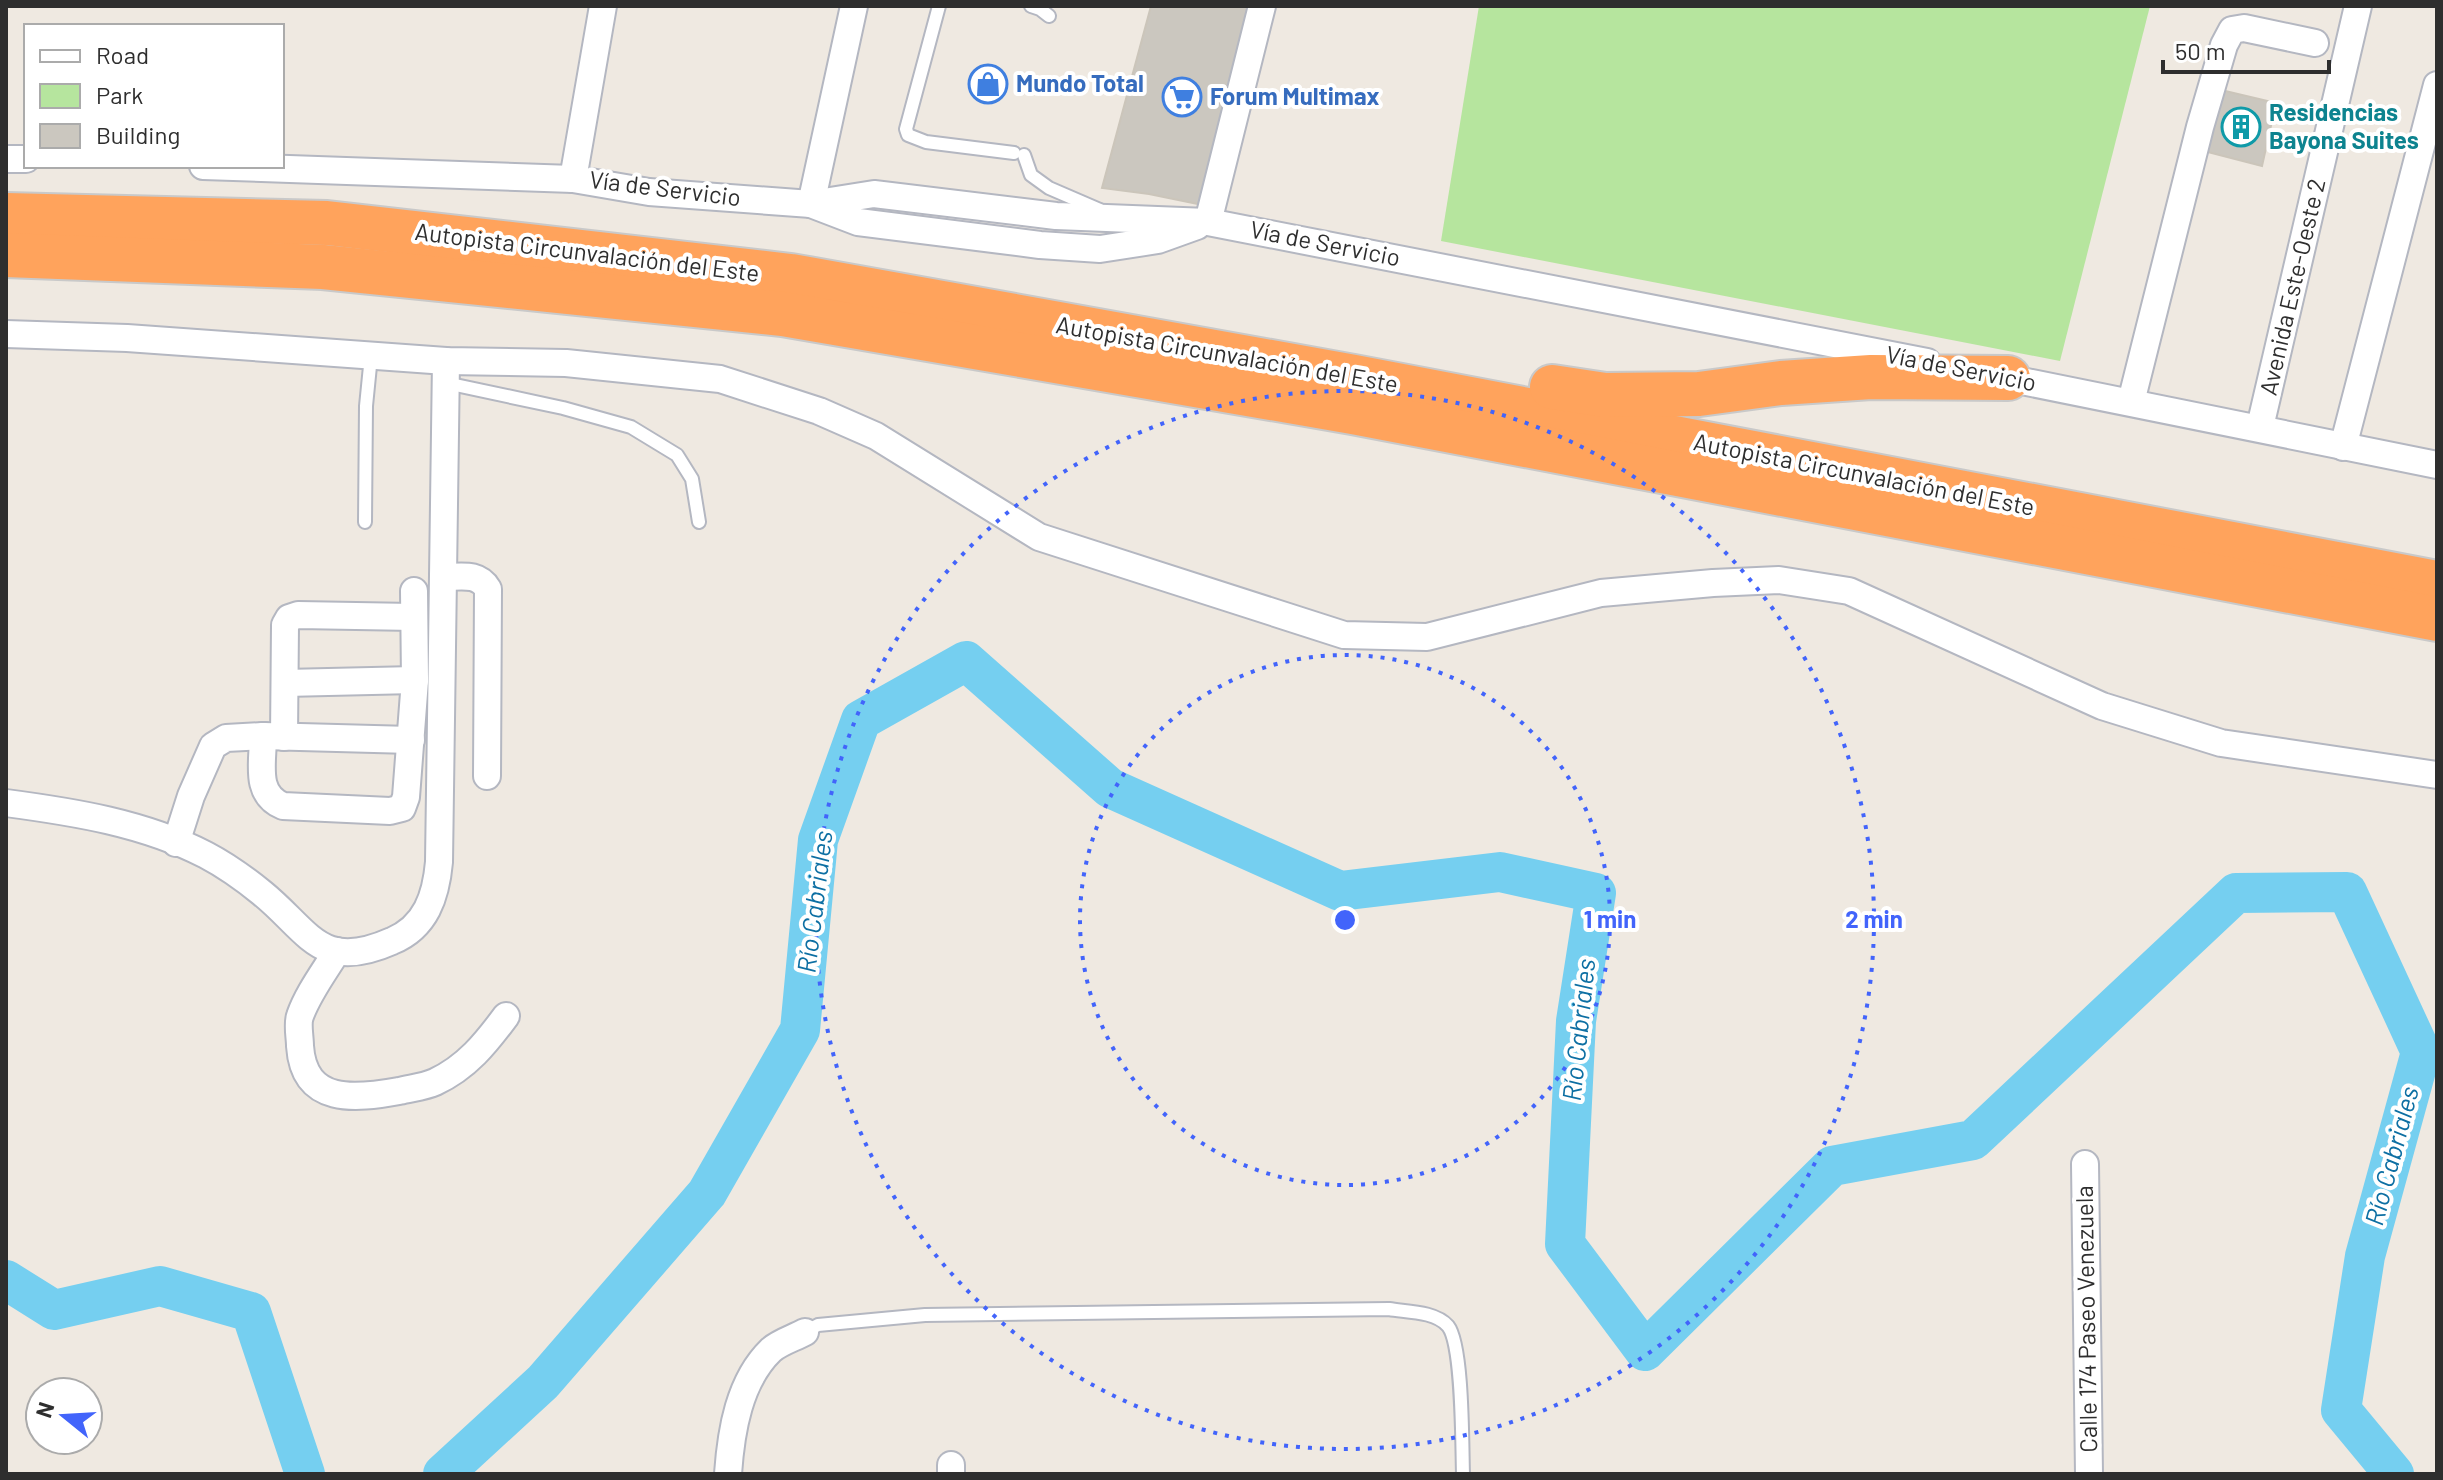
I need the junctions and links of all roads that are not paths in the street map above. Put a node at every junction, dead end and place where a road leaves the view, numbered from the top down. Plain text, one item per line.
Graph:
1 (603, 6) edge
2 (854, 6) edge
3 (939, 6) edge
4 (1031, 6) edge
5 (1262, 6) edge
6 (2358, 6) edge
7 (1049, 16) dead end
8 (2315, 43) dead end
9 (2437, 85) edge
10 (284, 168) edge
11 (573, 179) junction
12 (811, 204) junction
13 (6, 215) edge
14 (1056, 216) junction
15 (1114, 217) junction
16 (988, 222) junction
17 (1208, 222) junction
18 (1040, 245) junction
19 (6, 255) edge
20 (6, 334) edge
21 (371, 356) junction
22 (446, 372) junction
23 (1340, 375) junction
24 (2008, 378) junction
25 (2131, 402) junction
26 (2260, 427) junction
27 (2343, 447) junction
28 (2437, 465) edge
29 (365, 522) dead end
30 (699, 522) dead end
31 (443, 577) junction
32 (2437, 583) edge
33 (2437, 619) edge
34 (415, 680) junction
35 (285, 683) junction
36 (274, 736) junction
37 (411, 740) junction
38 (2437, 775) edge
39 (487, 776) dead end
40 (6, 803) edge
41 (176, 843) junction
42 (337, 951) junction
43 (506, 1016) dead end
44 (2085, 1164) dead end
45 (805, 1332) joint
46 (728, 1474) edge
47 (1463, 1474) edge
48 (2089, 1474) edge

1 - 11 street
2 - 12 street
3 - 15 lane
4 - 7 lane
5 - 17 street
6 - 26 street, Avenida Este-Oeste 2
8 - 25 street
9 - 27 street
10 - 11 street, Vía de Servicio
11 - 12 street, Vía de Servicio
12 - 16 street, Vía de Servicio
13 - 23 highway, Autopista Circunvalación del Este
14 - 15 street, Vía de Servicio
14 - 16 street, Vía de Servicio
14 - 18 street
15 - 17 street, Vía de Servicio
16 - 18 street
17 - 18 street
17 - 24 street, Vía de Servicio
19 - 33 highway, Autopista Circunvalación del Este
20 - 21 street
21 - 22 street
21 - 29 lane
22 - 30 lane
22 - 31 street
22 - 38 street
23 - 24 highway
23 - 32 highway, Autopista Circunvalación del Este
24 - 25 street, Vía de Servicio
25 - 26 street, Vía de Servicio
26 - 27 street, Vía de Servicio
27 - 28 street, Vía de Servicio
31 - 39 street
31 - 42 street
34 - 35 street
34 - 35 street
34 - 37 street
35 - 36 street
36 - 37 street
36 - 37 street
36 - 41 street
40 - 41 street
41 - 42 street
42 - 43 street
44 - 48 street, Calle 174 Paseo Venezuela
45 - 46 street
45 - 47 lane

